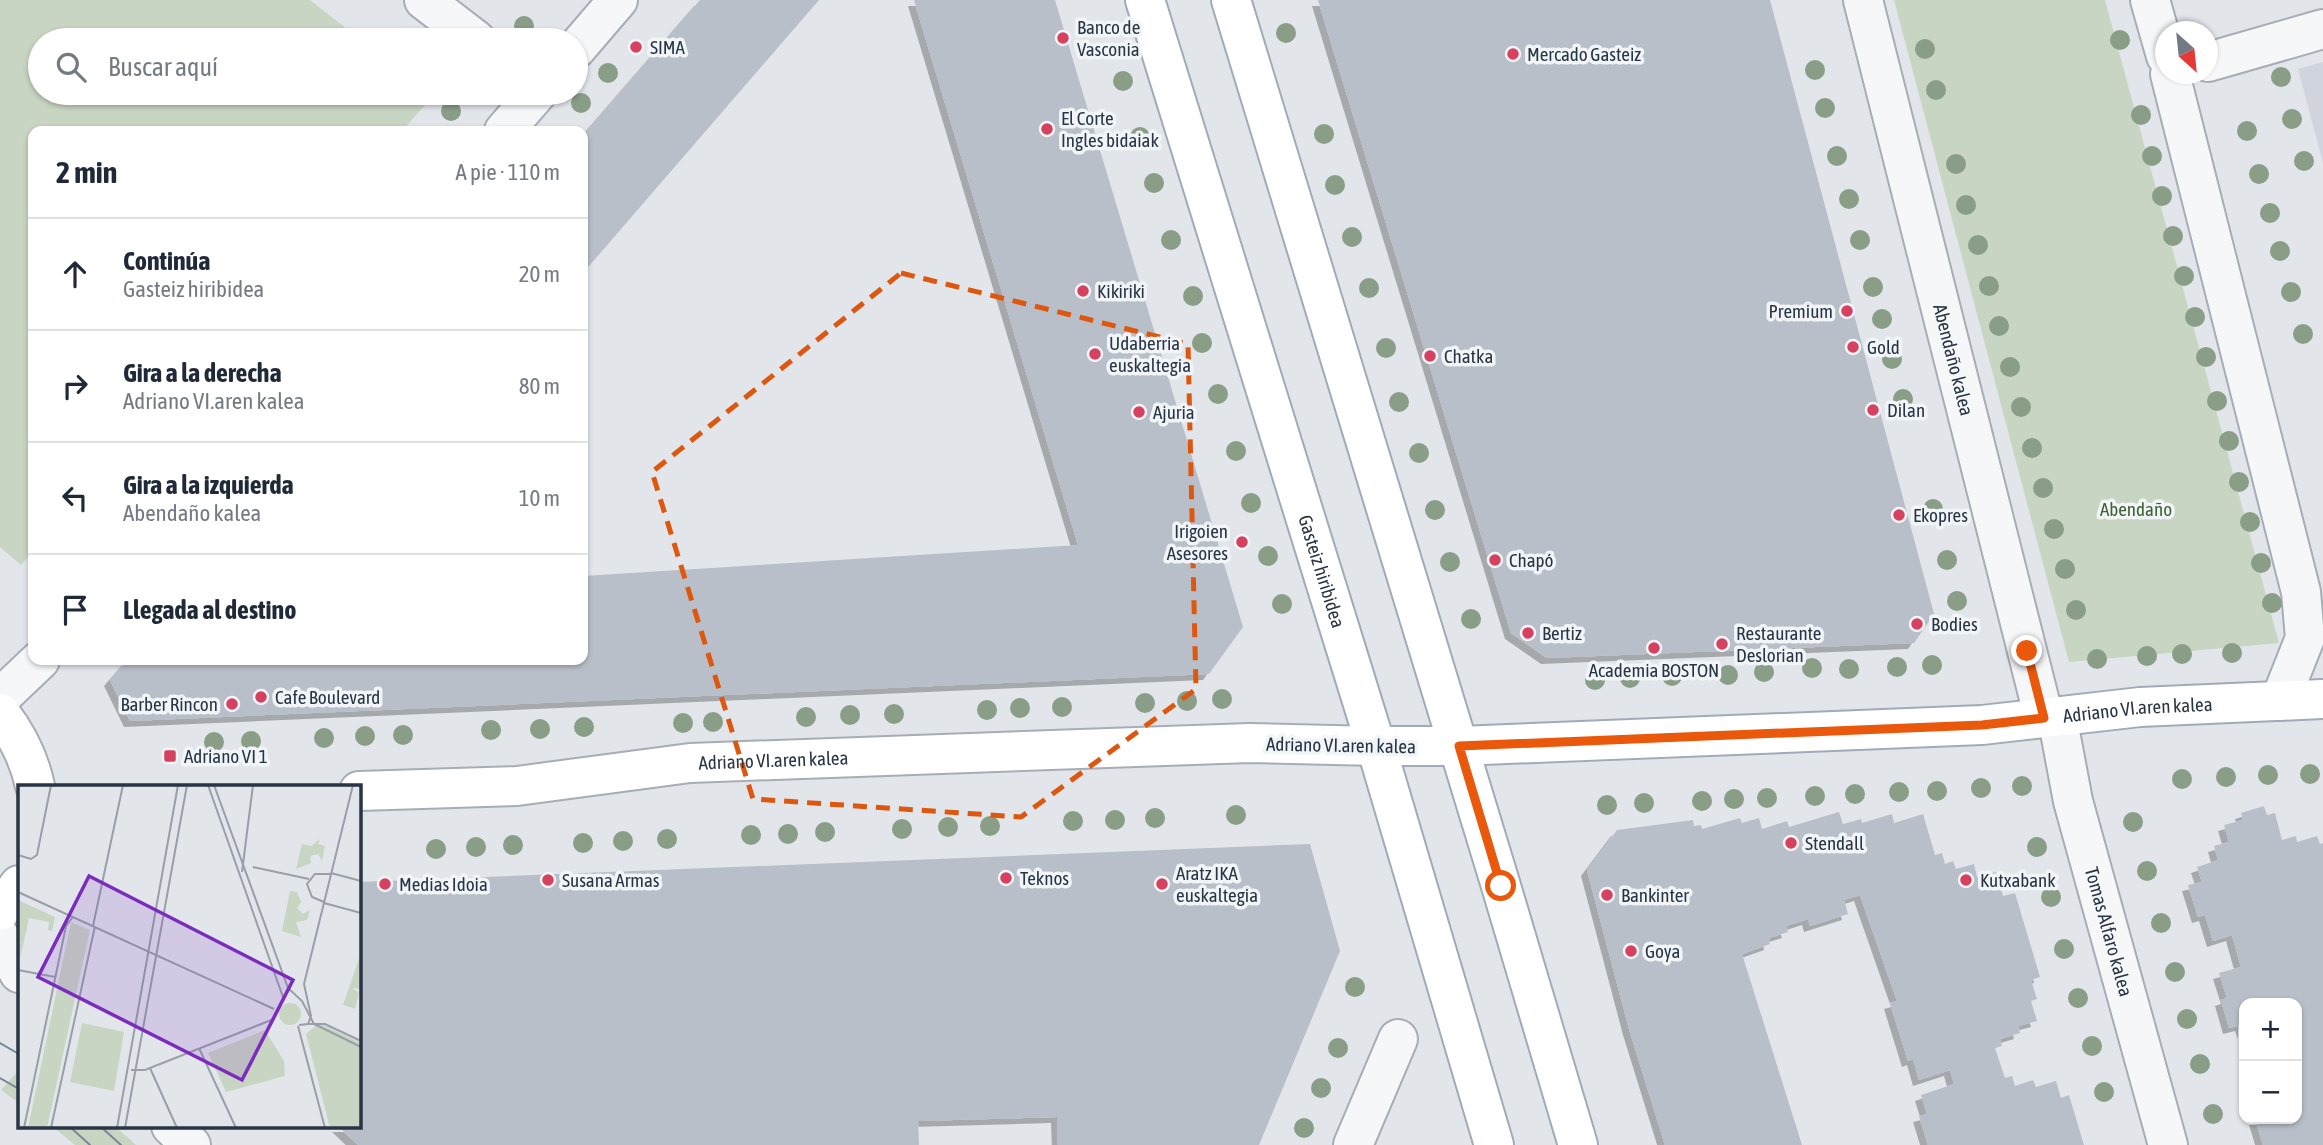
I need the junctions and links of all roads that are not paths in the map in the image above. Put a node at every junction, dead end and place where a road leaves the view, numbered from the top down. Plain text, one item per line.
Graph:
1 (424, 0) edge
2 (618, 0) edge
3 (1145, 0) edge
4 (1231, 0) edge
5 (1863, 0) edge
6 (2150, 0) edge
7 (2156, 21) edge
8 (460, 28) edge
9 (2323, 29) edge
10 (588, 34) edge
11 (2218, 59) edge
12 (2173, 84) edge
13 (527, 105) edge
14 (508, 126) edge
15 (35, 665) edge
16 (0, 698) edge
17 (2323, 699) edge
18 (2280, 701) junction
19 (0, 713) edge
20 (2050, 717) junction
21 (1376, 746) junction
22 (1459, 746) junction
23 (35, 785) edge
24 (360, 792) edge
25 (18, 886) edge
26 (0, 911) edge
27 (0, 937) edge
28 (18, 970) edge
29 (1398, 1038) dead end
30 (173, 1128) edge
31 (191, 1145) edge
32 (1353, 1145) edge
33 (1494, 1145) edge
34 (1578, 1145) edge
35 (2168, 1145) edge

1 - 8 street
2 - 10 street
3 - 21 main road, Gasteiz hiribidea
4 - 22 main road
5 - 20 street, Abendaño kalea
6 - 7 street
9 - 11 street
12 - 18 street
13 - 14 street
15 - 16 street
17 - 18 main road, Adriano VI.aren kalea
18 - 20 main road, Adriano VI.aren kalea
19 - 23 main road
20 - 22 main road, Adriano VI.aren kalea
20 - 35 street, Tomas Alfaro kalea
21 - 22 main road, Adriano VI.aren kalea
21 - 24 main road, Adriano VI.aren kalea
21 - 33 main road, Gasteiz hiribidea
22 - 34 main road
25 - 26 main road
27 - 28 street
29 - 32 street
30 - 31 street

